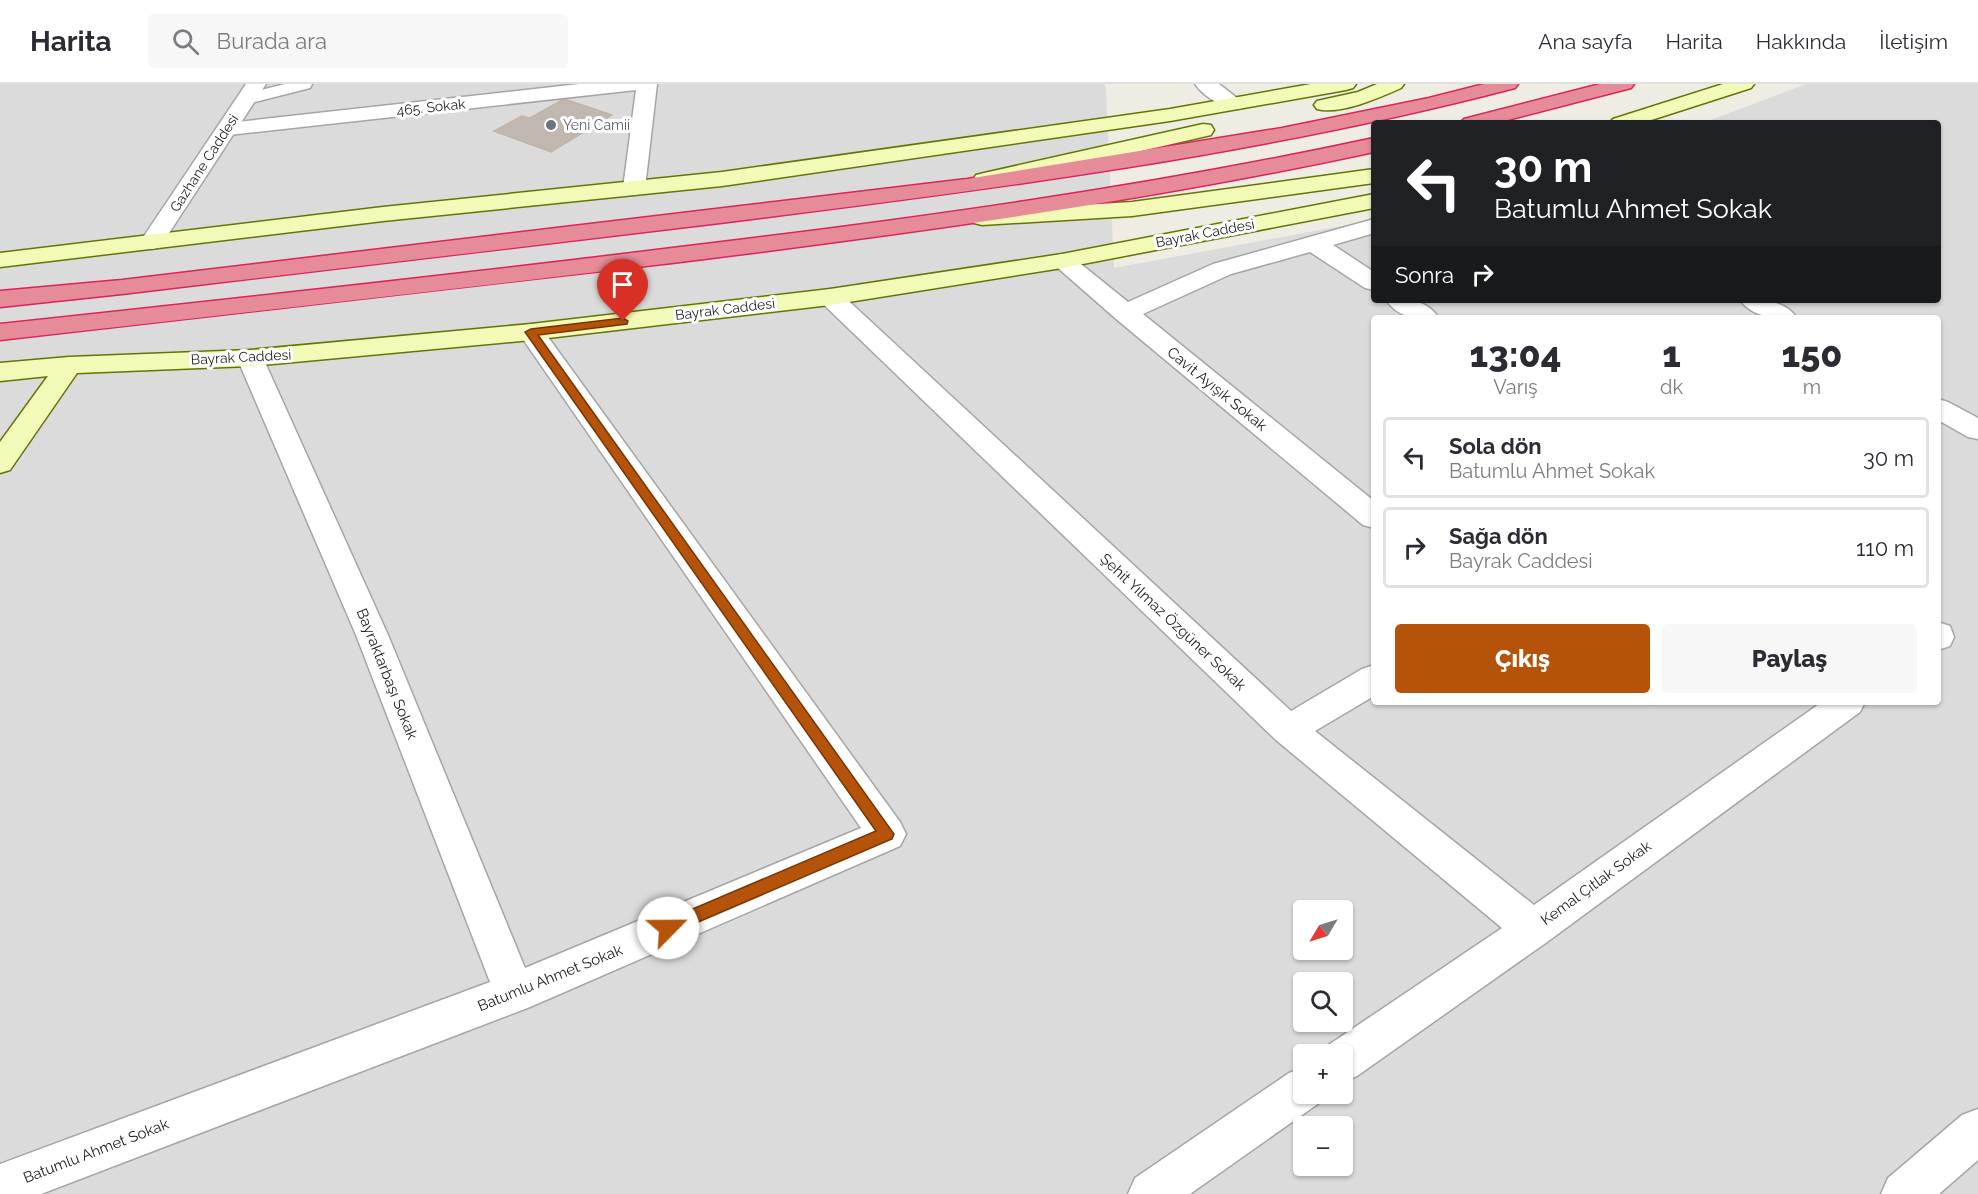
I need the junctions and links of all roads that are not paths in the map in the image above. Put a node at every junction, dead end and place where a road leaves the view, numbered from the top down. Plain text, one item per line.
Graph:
1 (304, 84) edge
2 (634, 84) edge
3 (647, 84) edge
4 (1205, 84) edge
5 (1347, 84) edge
6 (1394, 84) edge
7 (1508, 84) edge
8 (1624, 84) edge
9 (1744, 84) edge
10 (251, 91) edge
11 (1235, 104) junction
12 (1483, 120) edge
13 (1630, 120) edge
14 (228, 129) junction
15 (1371, 146) edge
16 (1371, 176) edge
17 (634, 188) junction
18 (955, 188) junction
19 (1371, 202) edge
20 (971, 218) junction
21 (1371, 227) edge
22 (152, 242) junction
23 (1313, 243) junction
24 (0, 260) edge
25 (1062, 261) junction
26 (1371, 281) edge
27 (830, 297) junction
28 (0, 299) edge
29 (1404, 303) edge
30 (1758, 303) edge
31 (1124, 313) junction
32 (1422, 315) edge
33 (1779, 315) edge
34 (531, 332) junction
35 (0, 333) edge
36 (250, 358) junction
37 (69, 365) junction
38 (0, 372) edge
39 (1941, 410) edge
40 (1978, 430) edge
41 (0, 463) edge
42 (1371, 514) edge
43 (1371, 681) edge
44 (1844, 705) edge
45 (1288, 730) junction
46 (1533, 929) junction
47 (515, 993) junction
48 (1353, 1053) edge
49 (1293, 1096) edge
50 (1978, 1131) edge
51 (2, 1184) edge
52 (1150, 1194) edge
53 (1904, 1194) edge

1 - 10 lane
2 - 14 street, 465. Sokak
3 - 17 street
4 - 11 street
5 - 11 main road
6 - 18 main road
7 - 18 highway
8 - 12 highway
9 - 13 main road
10 - 14 street, Gazhane Caddesi
11 - 17 main road
14 - 22 street, Gazhane Caddesi
15 - 20 highway
16 - 20 main road
17 - 22 main road
18 - 28 highway
19 - 25 main road, Bayrak Caddesi
20 - 35 highway
21 - 23 street
22 - 24 main road
23 - 26 street
23 - 31 street
25 - 27 main road, Bayrak Caddesi
25 - 31 street, Cavit Ayışık Sokak
27 - 34 main road, Bayrak Caddesi
27 - 45 street, Şehit Yılmaz Özgüner Sokak
29 - 32 street
30 - 33 street
31 - 42 street, Cavit Ayışık Sokak
34 - 36 main road, Bayrak Caddesi
34 - 47 street, Batumlu Ahmet Sokak
36 - 37 main road, Bayrak Caddesi
36 - 47 street, Bayraktarbaşı Sokak
37 - 38 main road, Bayrak Caddesi
37 - 41 main road
39 - 40 street
43 - 45 street
44 - 46 street, Kemal Çıtlak Sokak
45 - 46 street, Şehit Yılmaz Özgüner Sokak
46 - 48 street, Kemal Çıtlak Sokak
47 - 51 street, Batumlu Ahmet Sokak
49 - 52 street
50 - 53 street

